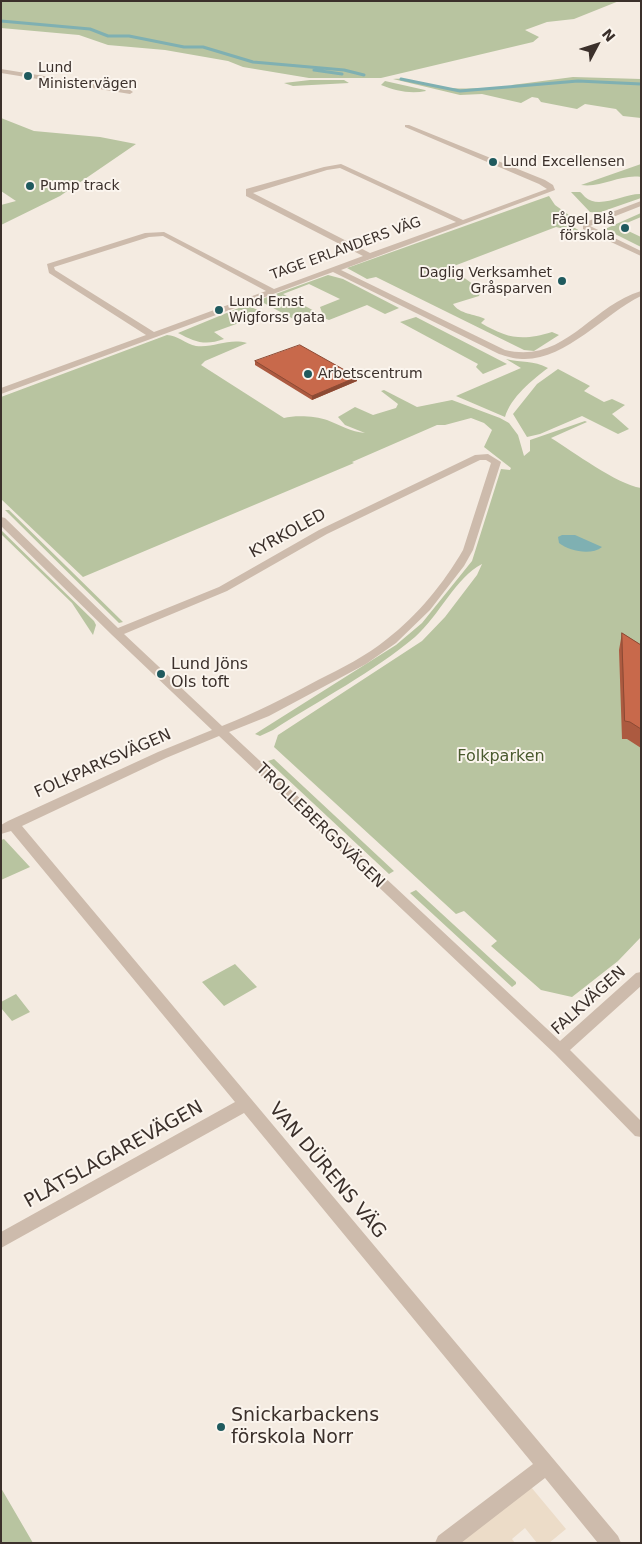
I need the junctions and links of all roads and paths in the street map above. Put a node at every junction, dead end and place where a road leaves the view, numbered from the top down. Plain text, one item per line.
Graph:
1 (1, 71) edge
2 (130, 92) dead end
3 (407, 126) dead end
4 (641, 203) edge
5 (462, 222) junction
6 (641, 254) edge
7 (369, 256) junction
8 (333, 269) junction
9 (272, 291) junction
10 (641, 293) edge
11 (152, 335) junction
12 (1, 391) edge
13 (474, 459) joint
14 (1, 520) edge
15 (116, 633) junction
16 (220, 731) junction
17 (7, 827) edge
18 (641, 977) edge
19 (560, 1050) junction
20 (246, 1104) junction
21 (641, 1131) edge
22 (1, 1242) edge
23 (546, 1466) junction
24 (445, 1543) edge
25 (611, 1543) edge

1 - 2 street
3 - 5 street, TAGE ERLANDERS VÄG
4 - 6 street
5 - 7 street, TAGE ERLANDERS VÄG
5 - 7 street
7 - 8 street, TAGE ERLANDERS VÄG
8 - 9 street, TAGE ERLANDERS VÄG
8 - 10 street
9 - 11 street, TAGE ERLANDERS VÄG
9 - 11 street
11 - 12 street, TAGE ERLANDERS VÄG
13 - 15 street, KYRKOLED
13 - 16 street, FOLKPARKSVÄGEN
14 - 15 street, TROLLEBERGSVÄGEN
15 - 16 street, TROLLEBERGSVÄGEN
16 - 17 street, FOLKPARKSVÄGEN
16 - 19 street, TROLLEBERGSVÄGEN
17 - 20 street, VAN DÜRENS VÄG
18 - 19 street, FALKVÄGEN
19 - 21 street, TROLLEBERGSVÄGEN
20 - 22 street, PLÅTSLAGAREVÄGEN
20 - 23 street, VAN DÜRENS VÄG
23 - 24 street
23 - 25 street, VAN DÜRENS VÄG

